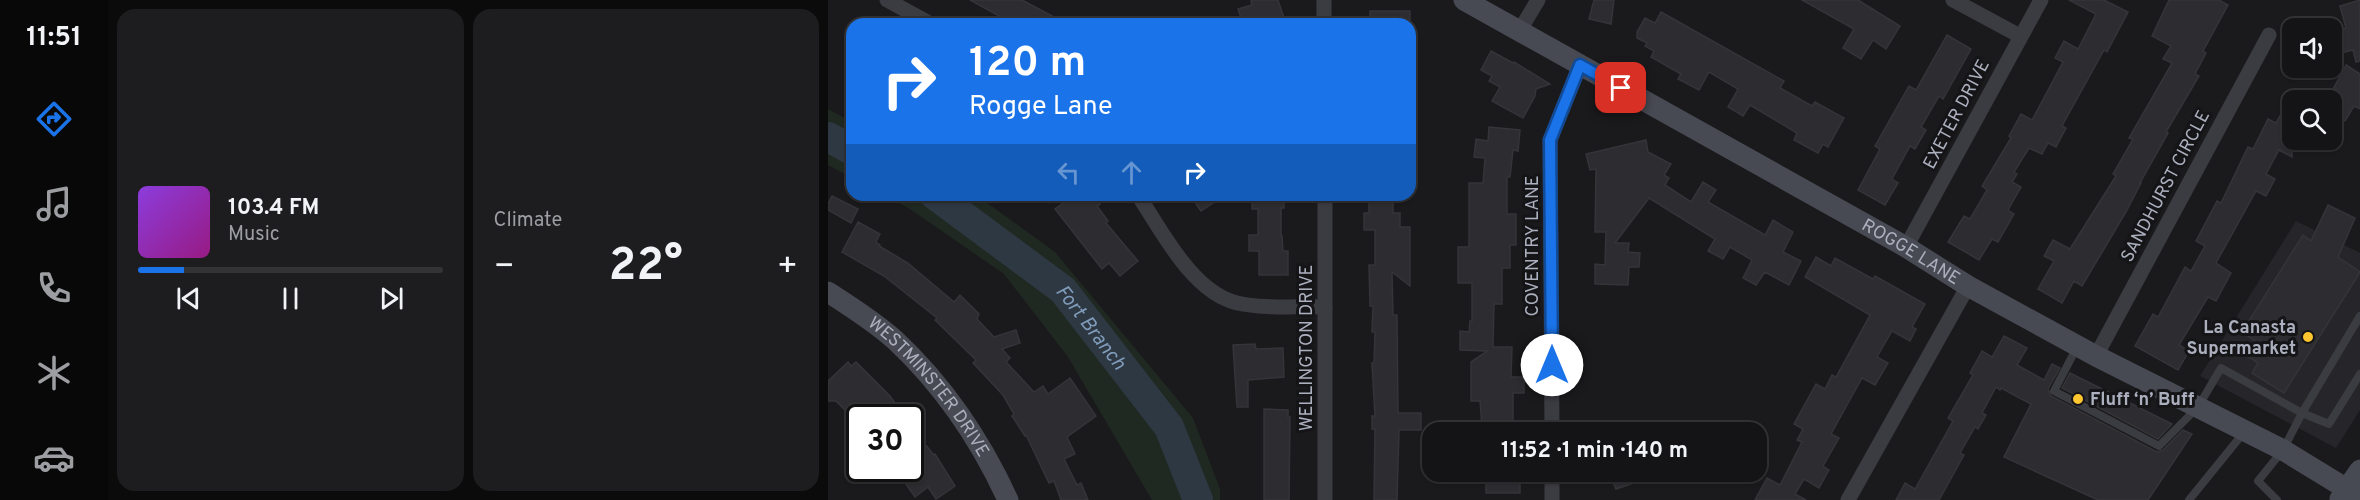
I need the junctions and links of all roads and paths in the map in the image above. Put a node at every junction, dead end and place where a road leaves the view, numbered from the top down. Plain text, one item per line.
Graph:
1 (887, 0) edge
2 (1324, 0) edge
3 (1464, 0) edge
4 (1538, 0) edge
5 (1953, 0) edge
6 (2041, 0) edge
7 (920, 18) edge
8 (1324, 18) edge
9 (1521, 30) junction
10 (2269, 35) dead end
11 (2020, 36) junction
12 (1580, 65) junction
13 (1142, 201) edge
14 (1325, 201) edge
15 (1906, 247) junction
16 (1968, 286) junction
17 (828, 292) edge
18 (1325, 307) junction
19 (2360, 316) edge
20 (2077, 345) junction
21 (2096, 356) junction
22 (2360, 374) edge
23 (2198, 407) junction
24 (2302, 413) junction
25 (1552, 422) edge
26 (2245, 431) junction
27 (2283, 450) junction
28 (2360, 470) edge
29 (1552, 482) edge
30 (2349, 496) edge
31 (1008, 500) edge
32 (1325, 500) edge
33 (1552, 500) edge
34 (1848, 500) edge
35 (2189, 500) edge
36 (2277, 500) edge

1 - 7 street
2 - 8 street
3 - 9 street, ROGGE LANE
4 - 9 street
5 - 11 street
6 - 11 street, EXETER DRIVE
9 - 12 street, ROGGE LANE
10 - 21 street, SANDHURST CIRCLE
11 - 15 street, EXETER DRIVE
12 - 15 street, ROGGE LANE
12 - 25 street, COVENTRY LANE
13 - 18 street
14 - 18 street, WELLINGTON DRIVE
15 - 16 street, ROGGE LANE
16 - 20 street, ROGGE LANE
16 - 34 street
17 - 31 street, WESTMINSTER DRIVE
18 - 32 street, WELLINGTON DRIVE
19 - 24 lane
20 - 21 street, ROGGE LANE
20 - 23 lane
21 - 23 street, ROGGE LANE
22 - 24 lane
23 - 24 lane
23 - 26 street, ROGGE LANE
24 - 27 lane
26 - 27 street, ROGGE LANE
26 - 35 lane
27 - 30 street, ROGGE LANE
27 - 36 lane
28 - 30 street
29 - 33 street

